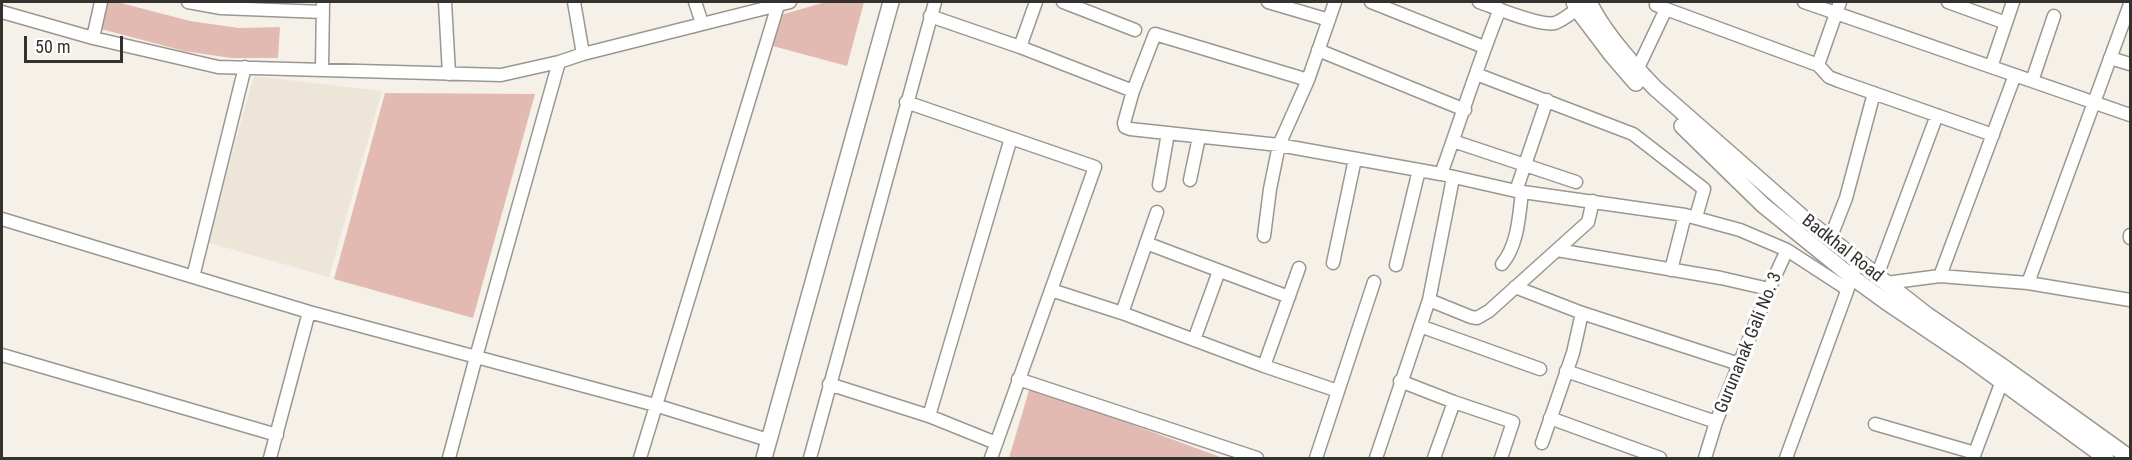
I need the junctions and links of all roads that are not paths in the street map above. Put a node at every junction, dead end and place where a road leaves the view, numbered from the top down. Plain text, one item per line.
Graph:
1 (101, 2) edge
2 (188, 2) edge
3 (445, 2) edge
4 (574, 2) edge
5 (696, 2) edge
6 (891, 2) edge
7 (935, 2) edge
8 (1036, 2) edge
9 (1063, 2) edge
10 (1268, 2) edge
11 (1335, 2) edge
12 (1371, 2) edge
13 (1479, 2) edge
14 (1804, 2) edge
15 (1948, 2) edge
16 (2013, 2) edge
17 (784, 3) edge
18 (1582, 3) edge
19 (1658, 4) edge
20 (2130, 4) edge
21 (323, 7) edge
22 (1838, 7) edge
23 (1500, 9) junction
24 (2, 12) edge
25 (930, 16) junction
26 (2054, 16) dead end
27 (1329, 20) junction
28 (2006, 22) junction
29 (702, 24) junction
30 (1135, 30) dead end
31 (93, 38) junction
32 (1020, 47) junction
33 (1484, 47) junction
34 (1318, 50) junction
35 (583, 54) junction
36 (2110, 58) junction
37 (559, 62) junction
38 (2130, 64) edge
39 (1818, 65) junction
40 (1991, 67) junction
41 (245, 68) junction
42 (322, 69) junction
43 (1637, 70) junction
44 (449, 74) junction
45 (1476, 74) junction
46 (2015, 75) junction
47 (1308, 80) junction
48 (2032, 81) junction
49 (1134, 91) junction
50 (1874, 93) junction
51 (1547, 100) junction
52 (906, 102) junction
53 (2094, 102) junction
54 (1465, 111) junction
55 (1937, 115) junction
56 (2130, 115) edge
57 (1168, 133) junction
58 (1993, 135) junction
59 (1199, 137) junction
60 (1011, 138) junction
61 (1453, 141) junction
62 (1279, 145) junction
63 (1355, 159) junction
64 (1525, 164) junction
65 (1419, 170) junction
66 (1441, 174) junction
67 (1454, 178) junction
68 (1190, 180) dead end
69 (1576, 182) dead end
70 (1159, 185) dead end
71 (1519, 192) junction
72 (1593, 201) junction
73 (1157, 212) dead end
74 (1691, 216) junction
75 (2, 219) edge
76 (1264, 236) dead end
77 (1830, 239) junction
78 (1146, 243) junction
79 (1557, 250) junction
80 (1787, 250) junction
81 (1858, 261) junction
82 (1334, 263) dead end
83 (1502, 264) dead end
84 (1396, 265) dead end
85 (1299, 268) dead end
86 (1671, 270) junction
87 (1219, 271) junction
88 (1940, 276) junction
89 (193, 277) junction
90 (1882, 280) junction
91 (1374, 282) dead end
92 (1850, 283) junction
93 (2028, 283) junction
94 (1515, 287) junction
95 (1769, 289) junction
96 (1051, 290) junction
97 (1289, 297) junction
98 (1429, 300) junction
99 (2130, 300) edge
100 (309, 312) junction
101 (1122, 313) junction
102 (1582, 313) junction
103 (1420, 326) junction
104 (1194, 340) junction
105 (2, 355) edge
106 (476, 357) junction
107 (1739, 364) junction
108 (1263, 366) junction
109 (1540, 369) dead end
110 (1566, 371) junction
111 (2004, 376) junction
112 (1018, 378) junction
113 (1400, 381) junction
114 (829, 384) junction
115 (1338, 391) junction
116 (1454, 402) junction
117 (655, 405) junction
118 (929, 416) junction
119 (1550, 418) junction
120 (1716, 422) junction
121 (1875, 424) dead end
122 (276, 435) junction
123 (768, 440) junction
124 (996, 443) junction
125 (1542, 443) dead end
126 (1974, 456) edge
127 (1503, 458) edge
128 (270, 459) edge
129 (449, 459) edge
130 (640, 459) edge
131 (764, 459) edge
132 (810, 459) edge
133 (991, 459) edge
134 (1257, 459) edge
135 (1316, 459) edge
136 (1376, 459) edge
137 (1434, 459) edge
138 (1660, 459) edge
139 (1705, 459) edge
140 (1786, 459) edge
141 (2106, 459) edge
142 (2130, 459) edge

1 - 31 street
2 - 21 street
3 - 44 street
4 - 35 street
5 - 29 street
6 - 123 street
7 - 25 street
8 - 32 street
9 - 30 street
10 - 27 street
11 - 27 street
12 - 33 street
13 - 23 street
14 - 22 street
15 - 28 street
16 - 28 street
17 - 29 street
17 - 117 street
18 - 23 street
18 - 43 street, Badkhal Road
18 - 92 street, Badkhal Road
19 - 39 street
19 - 43 street
20 - 36 street
21 - 42 street
22 - 39 street
22 - 40 street
23 - 33 street
24 - 31 street
25 - 32 street
25 - 52 street
26 - 48 street
27 - 34 street
28 - 40 street
29 - 35 street
31 - 41 street
32 - 49 street
33 - 45 street
34 - 47 street
34 - 54 street
35 - 37 street
36 - 38 street
36 - 53 street
37 - 44 street
37 - 106 street
39 - 50 street
40 - 46 street
41 - 42 street
41 - 89 street
42 - 44 street
43 - 77 street, Badkhal Road
45 - 51 street
45 - 54 street
46 - 48 street
46 - 58 street
47 - 49 street
47 - 62 street
48 - 53 street
49 - 57 street
50 - 55 street
50 - 77 street
51 - 64 street
51 - 74 street
52 - 60 street
52 - 114 street
53 - 56 street
53 - 93 street
54 - 61 street
55 - 58 street
55 - 90 street
57 - 59 street
57 - 70 street
58 - 88 street
59 - 62 street
59 - 68 street
60 - 96 street
60 - 118 street
61 - 64 street
61 - 66 street
62 - 63 street
62 - 76 street
63 - 65 street
63 - 82 street
64 - 69 street
64 - 71 street
65 - 66 street
65 - 84 street
66 - 67 street
67 - 71 street
67 - 98 street
71 - 72 street
71 - 83 street
72 - 74 street
72 - 79 street
73 - 78 street
74 - 80 street
74 - 86 street
75 - 89 street
77 - 81 street, Badkhal Road
78 - 87 street
78 - 101 street
79 - 86 street
79 - 94 street
80 - 92 street, Gurunanak Gali No. 3
80 - 95 street, Gurunanak Gali No. 3
81 - 90 street, Badkhal Road
81 - 92 street
85 - 97 street
86 - 95 street
87 - 97 street
87 - 104 street
88 - 90 street
88 - 93 street
89 - 100 street
90 - 111 street, Badkhal Road
91 - 115 street
92 - 111 street, Badkhal Road
92 - 140 street
93 - 99 street
94 - 98 street
94 - 102 street
95 - 107 street, Gurunanak Gali No. 3
96 - 101 street
96 - 112 street
97 - 108 street
98 - 103 street
100 - 106 street
100 - 122 street
101 - 104 street
102 - 107 street
102 - 110 street
103 - 109 street
103 - 113 street
104 - 108 street
105 - 122 street
106 - 117 street
106 - 129 street
107 - 120 street, Gurunanak Gali No. 3
108 - 115 street
110 - 119 street
110 - 120 street, Gurunanak Gali No. 3
111 - 126 street
111 - 141 street, Badkhal Road
111 - 142 street, Badkhal Road
112 - 124 street
112 - 134 street
113 - 116 street
113 - 136 street
114 - 118 street
114 - 132 street
115 - 135 street
116 - 127 street
116 - 137 street
117 - 123 street
117 - 130 street
118 - 124 street
119 - 125 street
119 - 138 street
120 - 139 street
121 - 126 street
122 - 128 street
123 - 131 street
124 - 133 street

